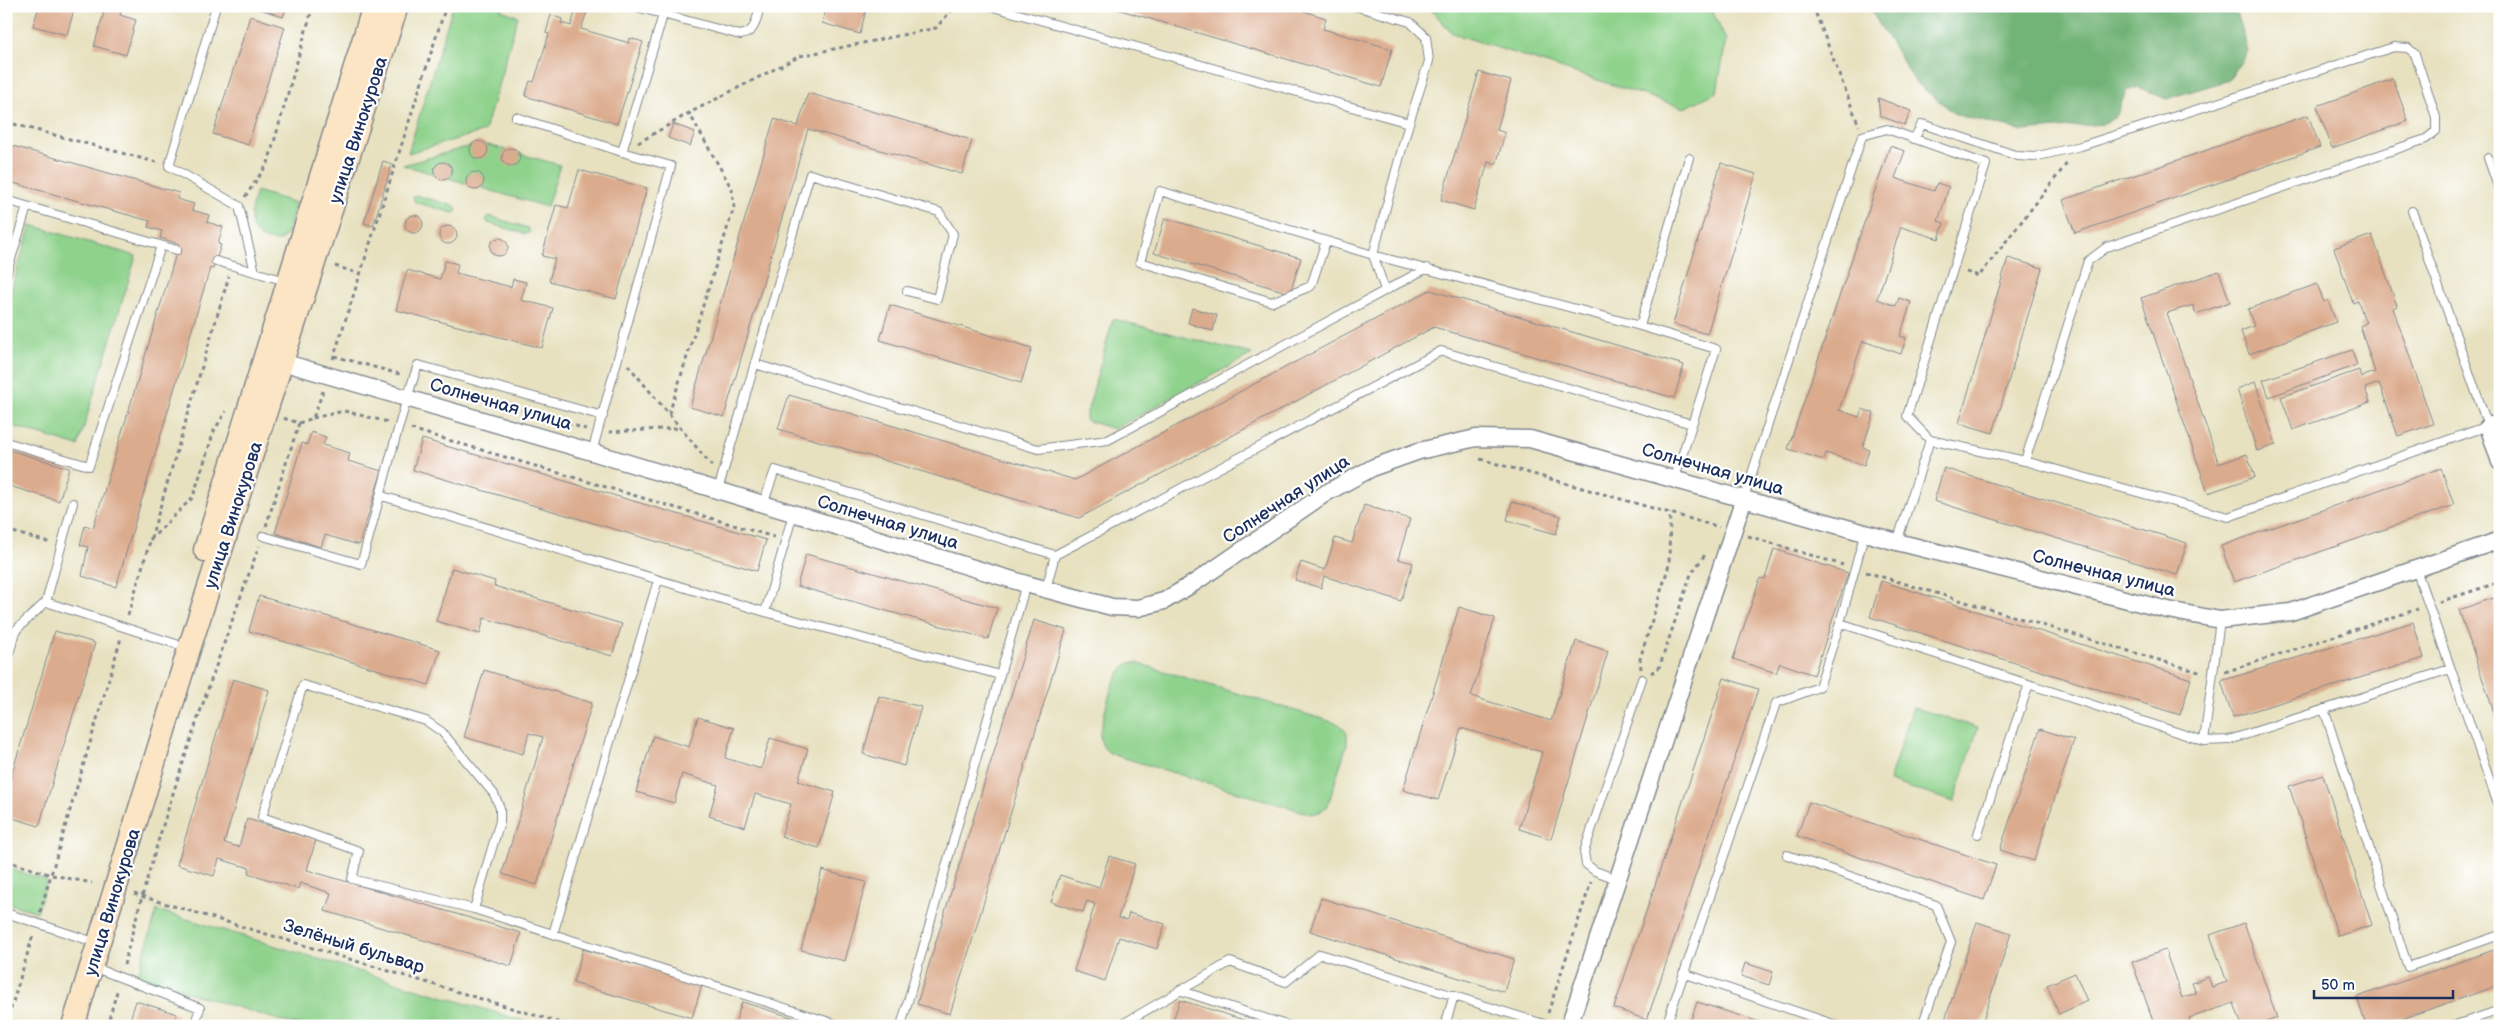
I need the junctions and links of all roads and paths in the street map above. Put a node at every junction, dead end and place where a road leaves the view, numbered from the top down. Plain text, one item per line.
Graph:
1 (216, 6) edge
2 (313, 6) edge
3 (374, 6) edge
4 (397, 6) edge
5 (446, 6) edge
6 (633, 6) edge
7 (760, 6) edge
8 (955, 6) edge
9 (990, 6) edge
10 (1355, 6) edge
11 (1813, 6) edge
12 (663, 15) junction
13 (689, 113) junction
14 (516, 117) dead end
15 (6, 122) edge
16 (1409, 123) junction
17 (1862, 136) junction
18 (1914, 139) junction
19 (2081, 146) junction
20 (622, 152) junction
21 (1688, 158) dead end
22 (2488, 158) dead end
23 (169, 166) junction
24 (2500, 192) edge
25 (6, 200) edge
26 (27, 206) junction
27 (239, 206) junction
28 (2412, 211) dead end
29 (1326, 241) junction
30 (160, 246) junction
31 (177, 250) dead end
32 (1373, 255) junction
33 (216, 262) dead end
34 (232, 266) junction
35 (335, 266) dead end
36 (1428, 268) junction
37 (1954, 268) junction
38 (255, 272) junction
39 (6, 274) edge
40 (360, 274) junction
41 (298, 284) junction
42 (1385, 290) junction
43 (907, 291) dead end
44 (1640, 326) junction
45 (620, 354) junction
46 (334, 356) junction
47 (274, 360) junction
48 (332, 362) dead end
49 (755, 364) junction
50 (413, 378) junction
51 (326, 383) dead end
52 (450, 389) dead end
53 (406, 397) junction
54 (230, 404) dead end
55 (669, 414) junction
56 (278, 416) dead end
57 (603, 416) junction
58 (313, 418) junction
59 (299, 423) junction
60 (1692, 424) junction
61 (399, 425) junction
62 (2494, 425) edge
63 (681, 428) junction
64 (598, 432) junction
65 (1930, 440) junction
66 (6, 442) edge
67 (592, 452) junction
68 (2025, 461) junction
69 (2500, 462) edge
70 (1675, 478) junction
71 (720, 484) junction
72 (382, 496) junction
73 (1744, 498) junction
74 (73, 503) dead end
75 (763, 505) junction
76 (1670, 513) dead end
77 (793, 514) junction
78 (1723, 528) dead end
79 (6, 530) edge
80 (1865, 532) junction
81 (263, 536) junction
82 (1717, 536) dead end
83 (786, 540) junction
84 (2500, 540) edge
85 (148, 542) junction
86 (1897, 542) junction
87 (1712, 544) dead end
88 (61, 546) junction
89 (1054, 555) junction
90 (2416, 569) junction
91 (658, 580) junction
92 (1026, 584) junction
93 (1046, 589) junction
94 (46, 602) junction
95 (765, 612) junction
96 (2220, 620) junction
97 (1840, 623) junction
98 (124, 628) junction
99 (182, 646) junction
100 (6, 662) edge
101 (2450, 669) junction
102 (1000, 675) junction
103 (1642, 679) junction
104 (2029, 684) junction
105 (2324, 709) junction
106 (2204, 740) junction
107 (2500, 810) edge
108 (1978, 834) dead end
109 (1787, 856) dead end
110 (6, 861) edge
111 (1595, 871) junction
112 (52, 875) junction
113 (1618, 879) junction
114 (92, 883) dead end
115 (128, 893) dead end
116 (141, 897) junction
117 (474, 909) junction
118 (6, 913) edge
119 (36, 923) junction
120 (553, 934) junction
121 (2500, 935) edge
122 (92, 942) junction
123 (91, 966) junction
124 (1684, 973) junction
125 (121, 978) junction
126 (1179, 990) junction
127 (1454, 995) junction
128 (2500, 1010) edge
129 (6, 1025) edge
130 (1547, 1025) edge
131 (59, 1026) edge
132 (73, 1026) edge
133 (107, 1026) edge
134 (194, 1026) edge
135 (571, 1026) edge
136 (842, 1026) edge
137 (901, 1026) edge
138 (1119, 1026) edge
139 (1289, 1026) edge
140 (1445, 1026) edge
141 (1569, 1026) edge
142 (1666, 1026) edge
143 (1839, 1026) edge
144 (1922, 1026) edge
145 (2453, 1026) edge

1 - 23 lane
2 - 27 path
3 - 41 main road, улица Винокурова
4 - 41 main road, улица Винокурова
5 - 40 path
6 - 12 lane
7 - 12 lane
8 - 13 path
9 - 16 lane
10 - 16 lane
11 - 17 path
12 - 20 lane
13 - 20 path
13 - 55 path
14 - 20 lane
15 - 23 path
16 - 32 lane
17 - 18 lane
17 - 73 lane
18 - 19 lane
18 - 37 lane
19 - 37 path
19 - 68 lane
20 - 45 lane
21 - 44 lane
22 - 24 lane
23 - 27 lane
25 - 26 lane
26 - 30 lane
26 - 39 lane
27 - 38 lane
28 - 62 lane
29 - 29 lane
29 - 32 lane
30 - 31 lane
30 - 66 lane
32 - 36 lane
32 - 42 lane
33 - 34 lane
34 - 38 lane
34 - 85 path
35 - 40 path
36 - 42 lane
36 - 44 lane
37 - 65 lane
38 - 41 lane
40 - 46 path
41 - 47 main road, улица Винокурова
42 - 49 lane
43 - 49 lane
44 - 60 lane
45 - 55 path
45 - 57 lane
46 - 48 path
46 - 50 path
47 - 53 street, Солнечная улица
47 - 99 main road, улица Винокурова
49 - 71 lane
50 - 53 lane
50 - 57 lane
51 - 58 path
52 - 64 path
53 - 61 lane
53 - 67 street, Солнечная улица
54 - 85 path
55 - 63 path
56 - 59 path
57 - 64 lane
58 - 59 path
58 - 61 path
59 - 81 path
60 - 70 lane
60 - 89 lane
61 - 72 lane
61 - 83 path
62 - 68 lane
62 - 69 street
63 - 64 path
63 - 71 path
64 - 67 lane
65 - 68 lane
65 - 86 lane
67 - 71 street, Солнечная улица
70 - 73 street, Солнечная улица
70 - 93 street, Солнечная улица
71 - 75 street, Солнечная улица
72 - 81 lane
72 - 91 lane
73 - 80 street, Солнечная улица
73 - 113 street
74 - 88 lane
75 - 77 street, Солнечная улица
75 - 89 lane
76 - 103 path
77 - 83 lane
77 - 92 street, Солнечная улица
78 - 82 path
79 - 88 path
80 - 86 street, Солнечная улица
80 - 97 lane
81 - 116 path
83 - 95 lane
84 - 90 street, Солнечная улица
85 - 98 path
86 - 96 street, Солнечная улица
87 - 103 path
88 - 94 lane
89 - 93 lane
90 - 96 street, Солнечная улица
90 - 101 lane
91 - 95 lane
91 - 120 lane
92 - 93 street, Солнечная улица
92 - 102 lane
94 - 98 lane
94 - 100 lane
95 - 102 lane
96 - 106 lane
97 - 104 lane
97 - 124 lane
98 - 99 lane
98 - 112 path
99 - 122 main road, улица Винокурова
101 - 105 lane
101 - 107 lane
102 - 137 lane
103 - 111 lane
104 - 106 lane
104 - 108 lane
105 - 106 lane
105 - 121 lane
109 - 144 lane
110 - 112 path
111 - 113 lane
111 - 130 path
112 - 114 path
112 - 119 path
113 - 141 street
115 - 116 path, Зелёный бульвар
116 - 125 path
116 - 135 path, Зелёный бульвар
117 - 117 lane
117 - 120 lane
118 - 119 lane
119 - 122 lane
119 - 129 path
120 - 136 lane
122 - 123 main road, улица Винокурова
122 - 131 main road, улица Винокурова
123 - 125 lane
123 - 132 main road, улица Винокурова
124 - 142 lane
124 - 143 lane
125 - 133 path
125 - 134 lane
126 - 127 lane
126 - 138 lane
126 - 139 lane
127 - 130 lane
127 - 140 lane
128 - 145 lane

